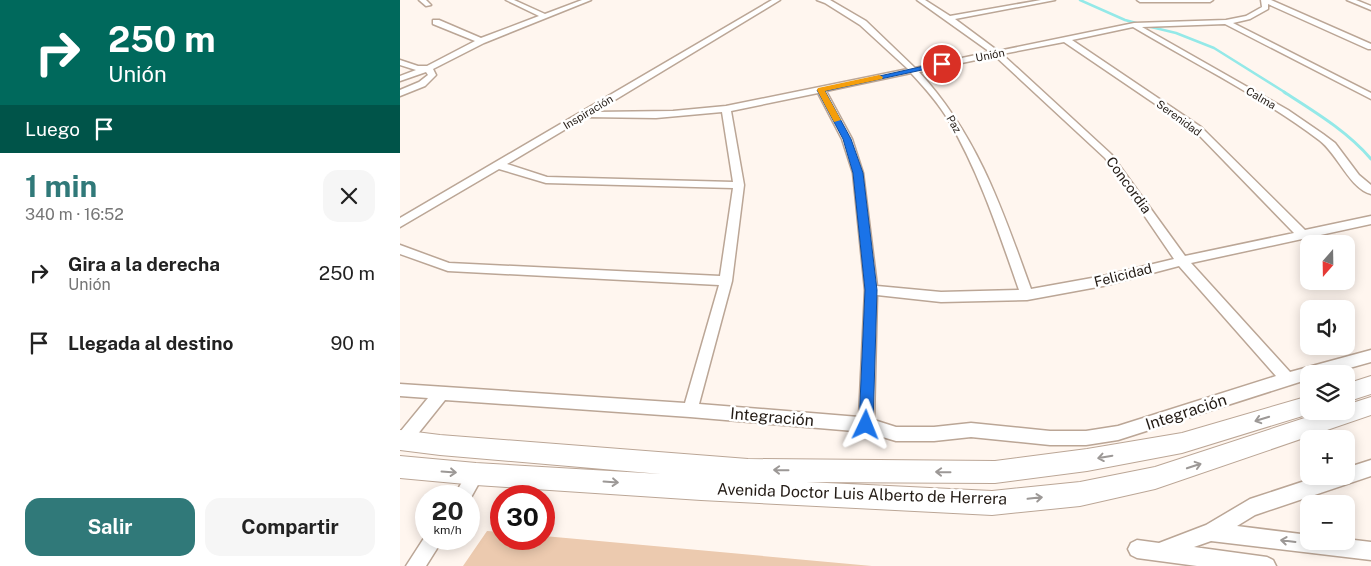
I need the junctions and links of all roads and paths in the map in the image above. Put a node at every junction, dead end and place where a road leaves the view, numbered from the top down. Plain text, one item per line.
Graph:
1 (422, 0) edge
2 (509, 0) edge
3 (588, 0) edge
4 (776, 0) edge
5 (820, 0) edge
6 (920, 0) edge
7 (1052, 0) edge
8 (1143, 0) edge
9 (1177, 0) edge
10 (1210, 0) edge
11 (1264, 0) edge
12 (1350, 0) edge
13 (428, 5) dead end
14 (1371, 8) edge
15 (546, 17) junction
16 (949, 18) junction
17 (436, 22) dead end
18 (1226, 22) junction
19 (1134, 25) junction
20 (1064, 40) junction
21 (482, 41) junction
22 (1371, 47) edge
23 (996, 54) junction
24 (400, 62) edge
25 (428, 68) junction
26 (911, 70) junction
27 (400, 80) edge
28 (821, 90) junction
29 (400, 92) edge
30 (1371, 96) edge
31 (726, 109) junction
32 (586, 114) junction
33 (498, 165) junction
34 (738, 185) junction
35 (1371, 191) edge
36 (1371, 220) edge
37 (400, 223) edge
38 (1302, 234) junction
39 (400, 249) edge
40 (1182, 260) junction
41 (726, 281) junction
42 (871, 290) junction
43 (1026, 295) junction
44 (1371, 356) edge
45 (1287, 379) junction
46 (1371, 385) edge
47 (400, 390) edge
48 (1355, 390) edge
49 (441, 394) junction
50 (1371, 406) edge
51 (1300, 408) edge
52 (690, 410) junction
53 (866, 425) junction
54 (401, 440) edge
55 (400, 467) edge
56 (1371, 468) edge
57 (1355, 473) edge
58 (476, 474) junction
59 (469, 485) edge
60 (1319, 485) edge
61 (1211, 532) junction
62 (1137, 549) dead end
63 (426, 550) edge
64 (1371, 551) edge
65 (1159, 552) junction
66 (415, 566) edge
67 (1267, 566) edge

1 - 13 street
2 - 15 street
3 - 15 street
4 - 32 street, Inspiración
5 - 26 street, Paz
6 - 16 street, Concordia
7 - 16 street
8 - 9 street
9 - 10 street
11 - 18 street, Unión
11 - 22 street
12 - 14 street
15 - 21 street
16 - 23 street, Concordia
17 - 21 street
18 - 19 street, Unión
18 - 30 street
19 - 20 street, Unión
19 - 35 street, Calma
20 - 23 street, Unión
20 - 38 street, Serenidad
21 - 25 street
23 - 26 street, Unión
23 - 40 street, Concordia
24 - 25 street
25 - 27 street
25 - 29 street
26 - 28 street, Unión
26 - 43 street, Paz
28 - 31 street, Unión
28 - 42 street
31 - 32 street, Unión
31 - 34 street
32 - 33 street, Inspiración
33 - 34 street
33 - 37 street, Inspiración
34 - 41 street
36 - 38 street, Felicidad
38 - 40 street, Felicidad
39 - 41 street
40 - 43 street, Felicidad
40 - 45 street, Concordia
41 - 52 street
42 - 43 street, Felicidad
42 - 53 street
44 - 45 street, Integración
45 - 53 street, Integración
46 - 48 main road
47 - 49 street, Integración
49 - 52 street, Integración
49 - 54 street
58 -> 50 main road, Avenida Doctor Luis Alberto de Herrera
51 -> 54 main road, Avenida Doctor Luis Alberto de Herrera
52 - 53 street, Integración
55 -> 58 main road, Avenida Doctor Luis Alberto de Herrera
56 - 57 street
58 - 59 street
60 - 61 street
64 -> 61 street
61 - 65 street
62 - 65 street
63 - 66 street
65 - 67 street

